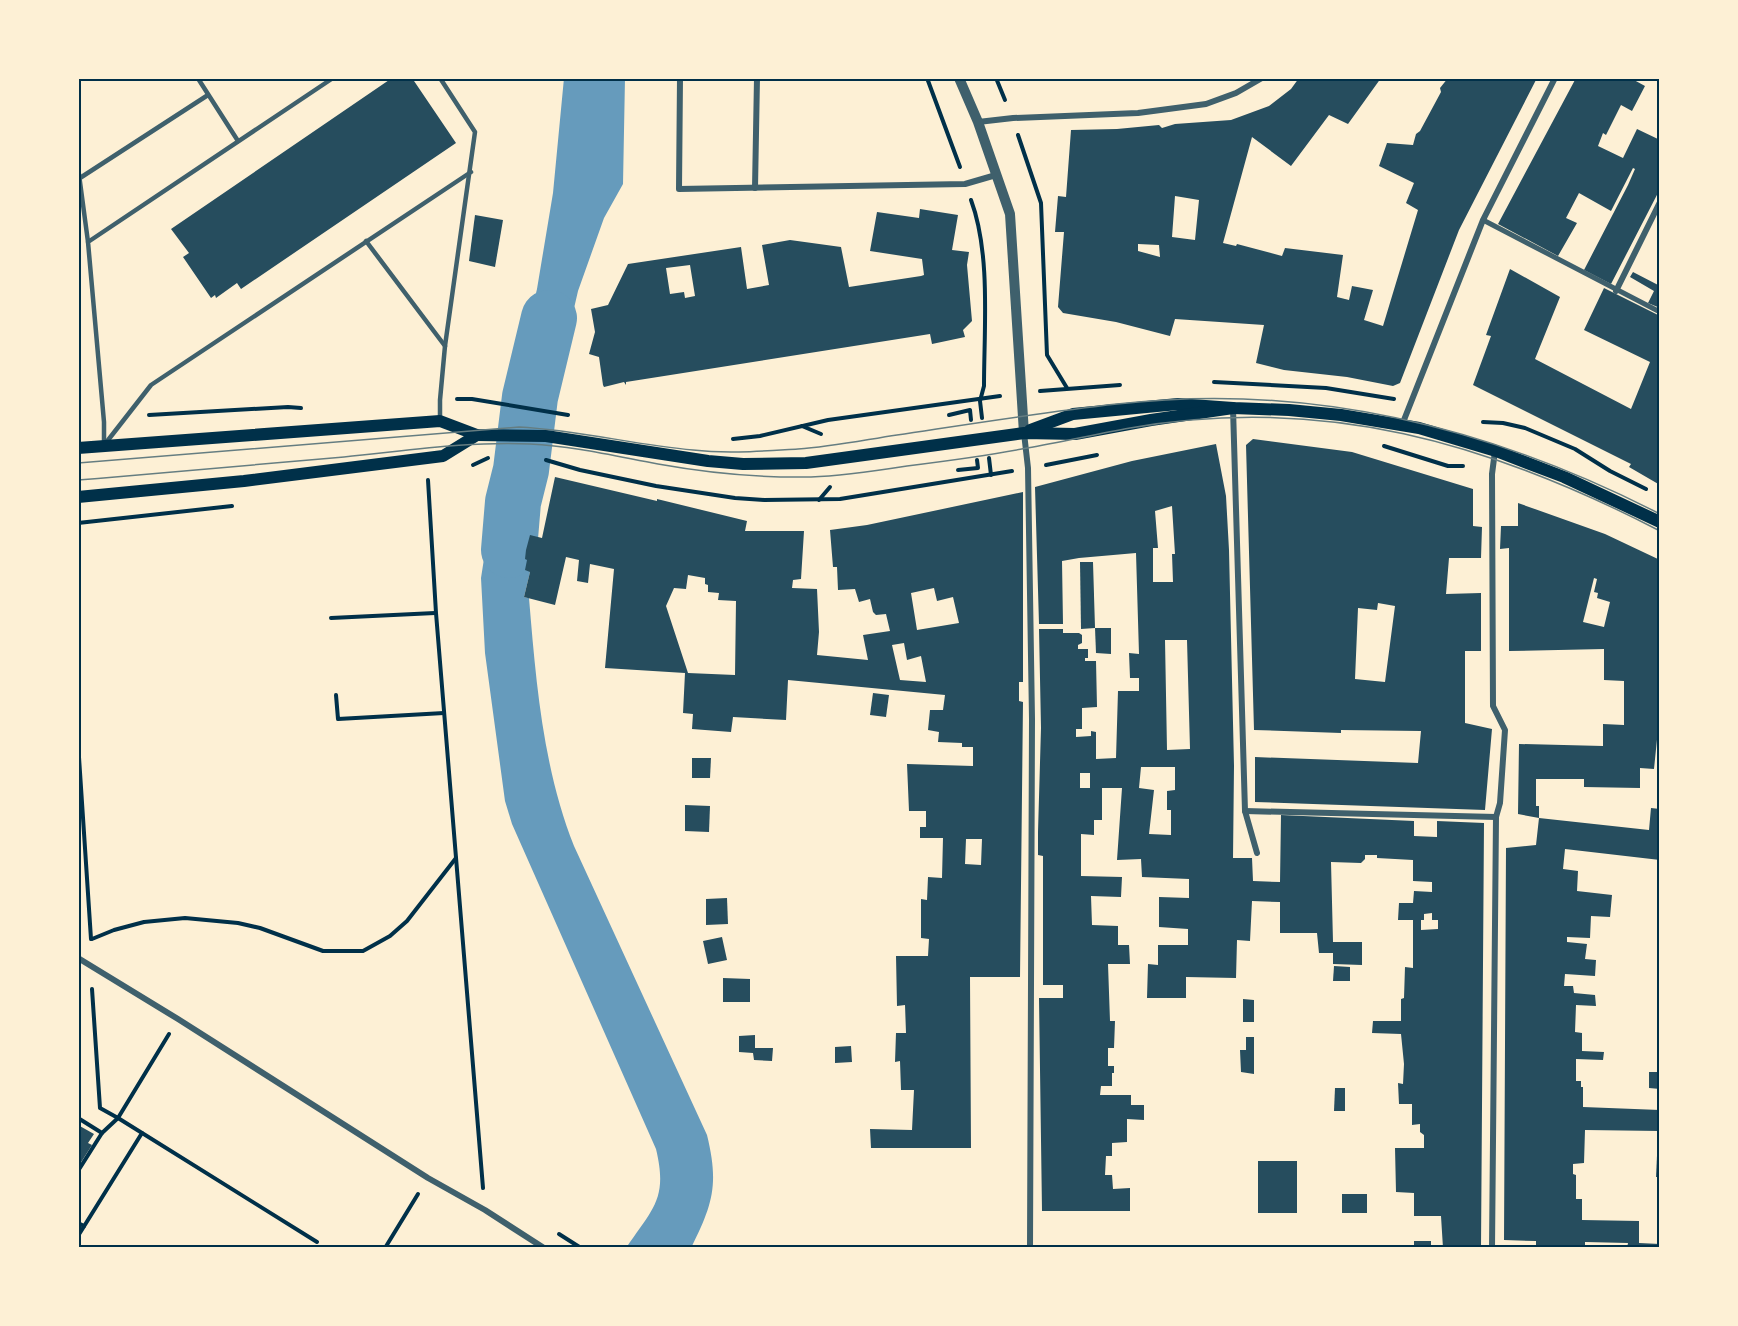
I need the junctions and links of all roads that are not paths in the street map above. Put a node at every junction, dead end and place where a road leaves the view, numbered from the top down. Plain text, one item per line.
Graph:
1 (199, 78) edge
2 (333, 78) edge
3 (440, 78) edge
4 (680, 78) edge
5 (757, 78) edge
6 (959, 78) edge
7 (1262, 78) edge
8 (1555, 78) edge
9 (208, 95) junction
10 (978, 122) junction
11 (238, 141) junction
12 (78, 167) edge
13 (471, 172) junction
14 (996, 175) junction
15 (80, 178) junction
16 (755, 188) junction
17 (1660, 202) edge
18 (1483, 220) junction
19 (366, 241) junction
20 (88, 242) junction
21 (1616, 291) junction
22 (1660, 312) edge
23 (444, 346) junction
24 (1233, 408) junction
25 (440, 421) junction
26 (1402, 425) junction
27 (1023, 433) junction
28 (477, 435) junction
29 (104, 446) junction
30 (78, 447) edge
31 (1496, 451) junction
32 (78, 497) edge
33 (1660, 522) edge
34 (1245, 811) junction
35 (1496, 817) junction
36 (1257, 853) dead end
37 (80, 959) edge
38 (544, 1248) edge
39 (1030, 1248) edge
40 (1492, 1248) edge

1 - 9 lane
2 - 11 lane
3 - 13 lane
4 - 16 street
5 - 16 street
6 - 10 street
7 - 10 street
8 - 18 street
9 - 11 lane
9 - 15 lane
10 - 14 street
11 - 20 lane
12 - 15 lane
13 - 19 lane
13 - 23 lane
14 - 16 street
14 - 27 street
15 - 20 lane
17 - 21 street
18 - 21 street
18 - 26 street
19 - 23 lane
19 - 29 lane
20 - 29 lane
21 - 22 street
23 - 25 lane
24 - 26 main road
24 - 27 main road
24 - 27 main road
24 - 34 street
25 - 28 main road
25 - 29 main road
26 - 31 main road
27 - 28 main road
27 - 39 street
28 - 32 main road
29 - 30 main road
31 - 33 main road
31 - 35 street
34 - 35 street
34 - 36 street
35 - 40 street
37 - 38 street

